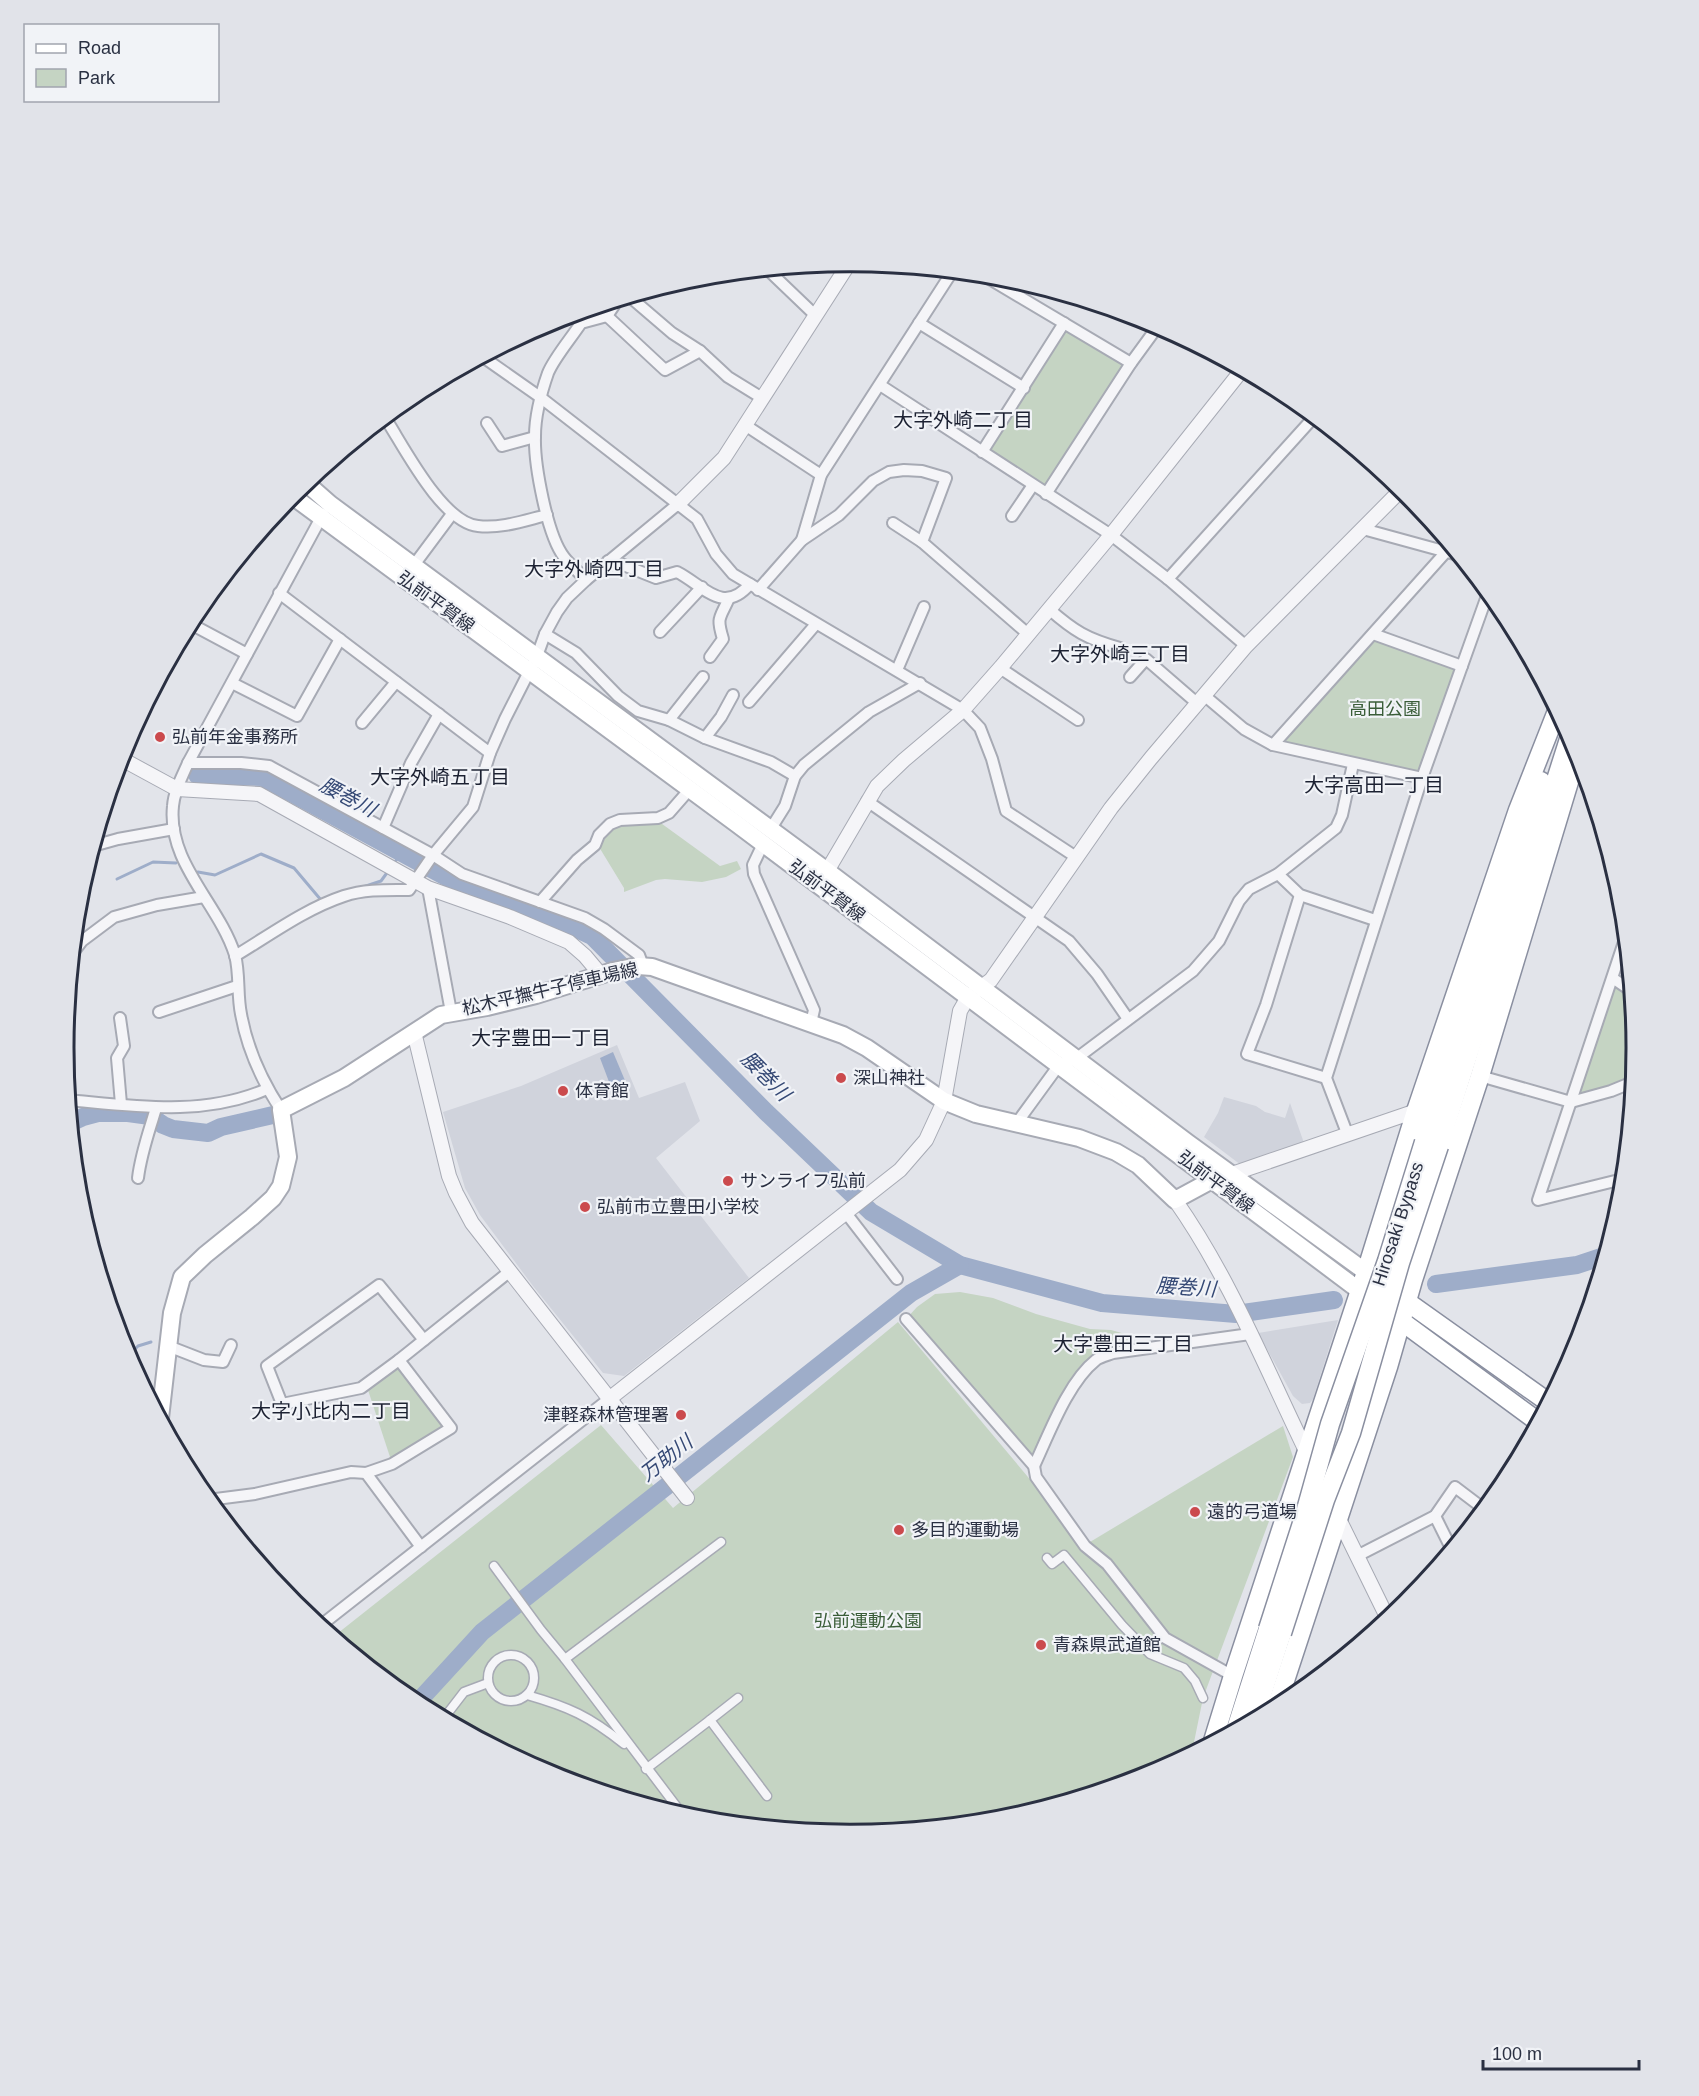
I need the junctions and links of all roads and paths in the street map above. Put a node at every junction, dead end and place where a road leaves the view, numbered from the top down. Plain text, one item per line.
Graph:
1 (843, 272) edge
2 (775, 276) edge
3 (948, 279) edge
4 (1005, 288) edge
5 (636, 302) edge
6 (610, 310) edge
7 (815, 315) junction
8 (606, 316) junction
9 (581, 323) joint
10 (920, 323) junction
11 (1064, 323) junction
12 (1152, 334) edge
13 (700, 351) junction
14 (489, 361) edge
15 (1131, 363) junction
16 (1237, 376) edge
17 (880, 385) junction
18 (1024, 388) junction
19 (540, 397) junction
20 (762, 398) junction
21 (487, 423) dead end
22 (1309, 423) edge
23 (389, 424) edge
24 (745, 425) junction
25 (534, 437) junction
26 (982, 452) junction
27 (821, 476) junction
28 (1033, 485) junction
29 (311, 490) edge
30 (1046, 494) junction
31 (1395, 496) edge
32 (301, 499) edge
33 (678, 504) junction
34 (325, 510) junction
35 (452, 514) junction
36 (547, 515) junction
37 (1012, 516) dead end
38 (893, 523) dead end
39 (1363, 529) junction
40 (1111, 535) junction
41 (802, 540) junction
42 (922, 542) junction
43 (1445, 553) joint
44 (608, 561) junction
45 (409, 572) junction
46 (1167, 579) junction
47 (586, 580) junction
48 (702, 587) junction
49 (754, 587) junction
50 (279, 592) junction
51 (729, 598) junction
52 (1485, 603) edge
53 (924, 607) dead end
54 (1049, 609) junction
55 (816, 624) junction
56 (197, 627) edge
57 (660, 632) dead end
58 (545, 633) junction
59 (1028, 634) junction
60 (1373, 634) junction
61 (340, 639) junction
62 (1246, 646) junction
63 (1120, 648) dead end
64 (247, 654) junction
65 (710, 657) dead end
66 (533, 664) junction
67 (1462, 666) junction
68 (1000, 668) junction
69 (897, 670) junction
70 (703, 677) dead end
71 (1130, 677) dead end
72 (396, 682) junction
73 (232, 683) junction
74 (920, 683) junction
75 (733, 695) dead end
76 (1202, 700) junction
77 (749, 702) dead end
78 (963, 710) junction
79 (439, 714) junction
80 (669, 720) junction
81 (1078, 720) dead end
82 (1553, 722) edge
83 (362, 723) dead end
84 (1557, 732) edge
85 (705, 738) junction
86 (1274, 746) junction
87 (1565, 750) edge
88 (490, 753) junction
89 (129, 763) edge
90 (188, 763) junction
91 (1353, 764) junction
92 (795, 776) junction
93 (1422, 778) junction
94 (1577, 780) edge
95 (177, 789) junction
96 (690, 789) junction
97 (867, 801) junction
98 (383, 828) junction
99 (174, 829) junction
100 (767, 837) junction
101 (101, 843) edge
102 (432, 857) junction
103 (1076, 857) junction
104 (1278, 874) junction
105 (417, 878) junction
106 (823, 878) junction
107 (428, 888) junction
108 (1300, 895) junction
109 (204, 897) junction
110 (540, 902) junction
111 (1035, 918) junction
112 (1375, 920) junction
113 (81, 943) edge
114 (235, 956) junction
115 (1620, 957) edge
116 (640, 966) junction
117 (607, 973) junction
118 (1614, 979) junction
119 (1623, 985) edge
120 (237, 986) junction
121 (974, 992) junction
122 (159, 1012) dead end
123 (451, 1012) junction
124 (120, 1018) dead end
125 (1128, 1019) junction
126 (811, 1023) junction
127 (414, 1032) junction
128 (1077, 1058) junction
129 (1059, 1065) junction
130 (1480, 1076) junction
131 (1326, 1078) junction
132 (1625, 1086) edge
133 (267, 1089) junction
134 (75, 1101) edge
135 (944, 1101) junction
136 (1571, 1102) junction
137 (121, 1104) junction
138 (281, 1110) junction
139 (1416, 1111) junction
140 (154, 1114) junction
141 (1016, 1124) junction
142 (1347, 1133) junction
143 (1431, 1144) junction
144 (1232, 1174) junction
145 (138, 1178) dead end
146 (1212, 1180) junction
147 (1614, 1181) edge
148 (1175, 1200) junction
149 (848, 1211) junction
150 (509, 1272) junction
151 (1366, 1272) junction
152 (897, 1279) dead end
153 (1360, 1291) junction
154 (1407, 1302) junction
155 (906, 1318) dead end
156 (1401, 1321) junction
157 (1248, 1330) junction
158 (423, 1341) junction
159 (231, 1345) dead end
160 (168, 1346) junction
161 (399, 1360) junction
162 (1542, 1398) edge
163 (609, 1399) junction
164 (161, 1405) edge
165 (1532, 1417) edge
166 (1307, 1452) junction
167 (1034, 1466) junction
168 (366, 1473) junction
169 (683, 1493) dead end
170 (218, 1499) edge
171 (1477, 1504) edge
172 (1435, 1516) junction
173 (1339, 1519) junction
174 (721, 1542) dead end
175 (1448, 1542) edge
176 (421, 1547) junction
177 (1357, 1556) junction
178 (1047, 1558) dead end
179 (494, 1566) dead end
180 (1384, 1610) edge
181 (327, 1621) edge
182 (1275, 1631) junction
183 (565, 1659) junction
184 (1233, 1676) junction
185 (489, 1683) junction
186 (1281, 1693) edge
187 (527, 1695) junction
188 (738, 1698) dead end
189 (1203, 1698) dead end
190 (1257, 1708) edge
191 (449, 1712) edge
192 (1240, 1718) edge
193 (710, 1720) junction
194 (1216, 1731) edge
195 (633, 1750) junction
196 (646, 1768) junction
197 (766, 1796) dead end
198 (674, 1804) edge

1 - 7 street
2 - 7 street
3 - 10 street
4 - 11 street
5 - 13 street
6 - 8 street
7 - 20 street
8 - 9 street
8 - 13 street
9 - 19 street
10 - 17 street
10 - 18 street
11 - 15 street
11 - 18 street
12 - 15 street
13 - 20 street
14 - 19 street
15 - 30 street
16 - 40 street
17 - 26 street
17 - 27 street
18 - 26 street
19 - 25 street
19 - 33 street
20 - 24 street
21 - 25 street
22 - 46 street
23 - 35 street
24 - 27 street
24 - 33 street
25 - 36 street
26 - 28 street
27 - 41 street
28 - 30 street
28 - 37 street
29 - 34 main road, 弘前平賀線
30 - 40 street
31 - 39 street
32 - 34 main road, 弘前平賀線
33 - 44 street
33 - 49 street
34 - 45 main road, 弘前平賀線
34 - 50 street
35 - 36 street
35 - 45 street
36 - 47 street
38 - 42 street
39 - 43 street
39 - 62 street
40 - 46 street
40 - 54 street
41 - 42 street
41 - 49 street
42 - 59 street
43 - 60 street
44 - 47 street
44 - 48 street
45 - 66 main road, 弘前平賀線
46 - 62 street
47 - 58 street
48 - 51 street
48 - 57 street
49 - 51 street
49 - 55 street
50 - 61 street
50 - 64 street
51 - 65 street
52 - 67 street
53 - 69 street
54 - 59 street
54 - 63 street
55 - 69 street
55 - 77 street
56 - 64 street
58 - 66 street
58 - 80 street
59 - 68 street
60 - 67 street
60 - 86 street
61 - 72 street
61 - 73 street
62 - 76 street
64 - 73 street
66 - 88 street
66 - 96 main road, 弘前平賀線
66 - 100 main road, 弘前平賀線
67 - 93 street
68 - 78 street
68 - 81 street
69 - 74 street
70 - 80 street
71 - 76 street
72 - 79 street
72 - 83 street
73 - 90 street
74 - 78 street
74 - 92 street
75 - 85 street
76 - 86 street
76 - 103 street
78 - 97 street
78 - 103 street
79 - 88 street
79 - 98 street
80 - 85 street
82 - 139 highway
84 - 143 highway, Hirosaki Bypass
85 - 92 street
86 - 91 street
87 - 143 highway, Hirosaki Bypass
88 - 102 street
89 - 95 street
90 - 95 street
90 - 98 street
91 - 93 street
91 - 104 street
92 - 100 street
93 - 112 street
94 - 130 highway
95 - 99 street
95 - 105 street
96 - 100 main road, 弘前平賀線
96 - 110 street
97 - 106 street
97 - 111 street
98 - 102 street
99 - 101 street
99 - 109 street
100 - 106 main road, 弘前平賀線
100 - 126 street
102 - 105 street
102 - 110 street
103 - 111 street
104 - 108 street
104 - 125 street
105 - 107 street
105 - 114 street
106 - 121 main road, 弘前平賀線
107 - 117 street
107 - 123 street
108 - 112 street
108 - 131 street
109 - 113 street
109 - 114 street
110 - 116 street
111 - 121 street
111 - 125 street
112 - 131 street
114 - 120 street
115 - 118 street
116 - 117 main road, 松木平撫牛子停車場線
116 - 126 main road, 松木平撫牛子停車場線
117 - 123 main road, 松木平撫牛子停車場線
118 - 119 street
118 - 136 street
120 - 122 street
120 - 133 street
121 - 128 main road, 弘前平賀線
121 - 129 main road, 弘前平賀線
121 - 135 street
123 - 127 main road, 松木平撫牛子停車場線
124 - 137 street
125 - 128 street
126 - 135 main road, 松木平撫牛子停車場線
127 - 138 main road, 松木平撫牛子停車場線
127 - 150 street
128 - 129 street
128 - 144 main road, 弘前平賀線
129 - 141 street
129 - 146 main road, 弘前平賀線
130 - 136 street
130 - 154 highway
131 - 142 street
132 - 136 street
133 - 138 street
133 - 140 street
134 - 137 street
135 - 141 main road, 松木平撫牛子停車場線
135 - 149 street
136 - 147 street
137 - 140 street
138 - 160 main road
139 - 142 street
139 - 151 highway
140 - 145 street
141 - 148 main road, 松木平撫牛子停車場線
142 - 144 street
143 - 182 highway, Hirosaki Bypass, bridge
144 - 146 street
144 - 151 main road, 弘前平賀線
146 - 148 main road
146 - 153 main road, 弘前平賀線
148 - 157 street
149 - 152 street
149 - 163 street
150 - 158 street
150 - 163 street
151 - 153 highway
151 - 154 highway
153 - 156 highway
153 - 166 highway
154 - 156 highway
154 - 162 highway
155 - 167 street
156 - 165 highway
156 - 173 highway
157 - 166 street
157 - 167 street
158 - 161 street
158 - 161 street
159 - 160 street
160 - 164 main road
161 - 168 street
163 - 169 street
163 - 176 street
166 - 173 street
166 - 184 highway
167 - 184 street
168 - 170 street
168 - 176 street
171 - 172 street
172 - 175 street
172 - 177 street
173 - 177 street
173 - 186 highway
174 - 183 street
176 - 181 street
177 - 180 street
178 - 189 street
179 - 183 street
182 - 190 highway, Hirosaki Bypass
182 - 192 highway, Hirosaki Bypass
183 - 195 street
184 - 194 highway
185 - 187 street
185 - 187 street
185 - 191 street
187 - 195 street
188 - 193 street
193 - 196 street
193 - 197 street
195 - 196 street
196 - 198 street

